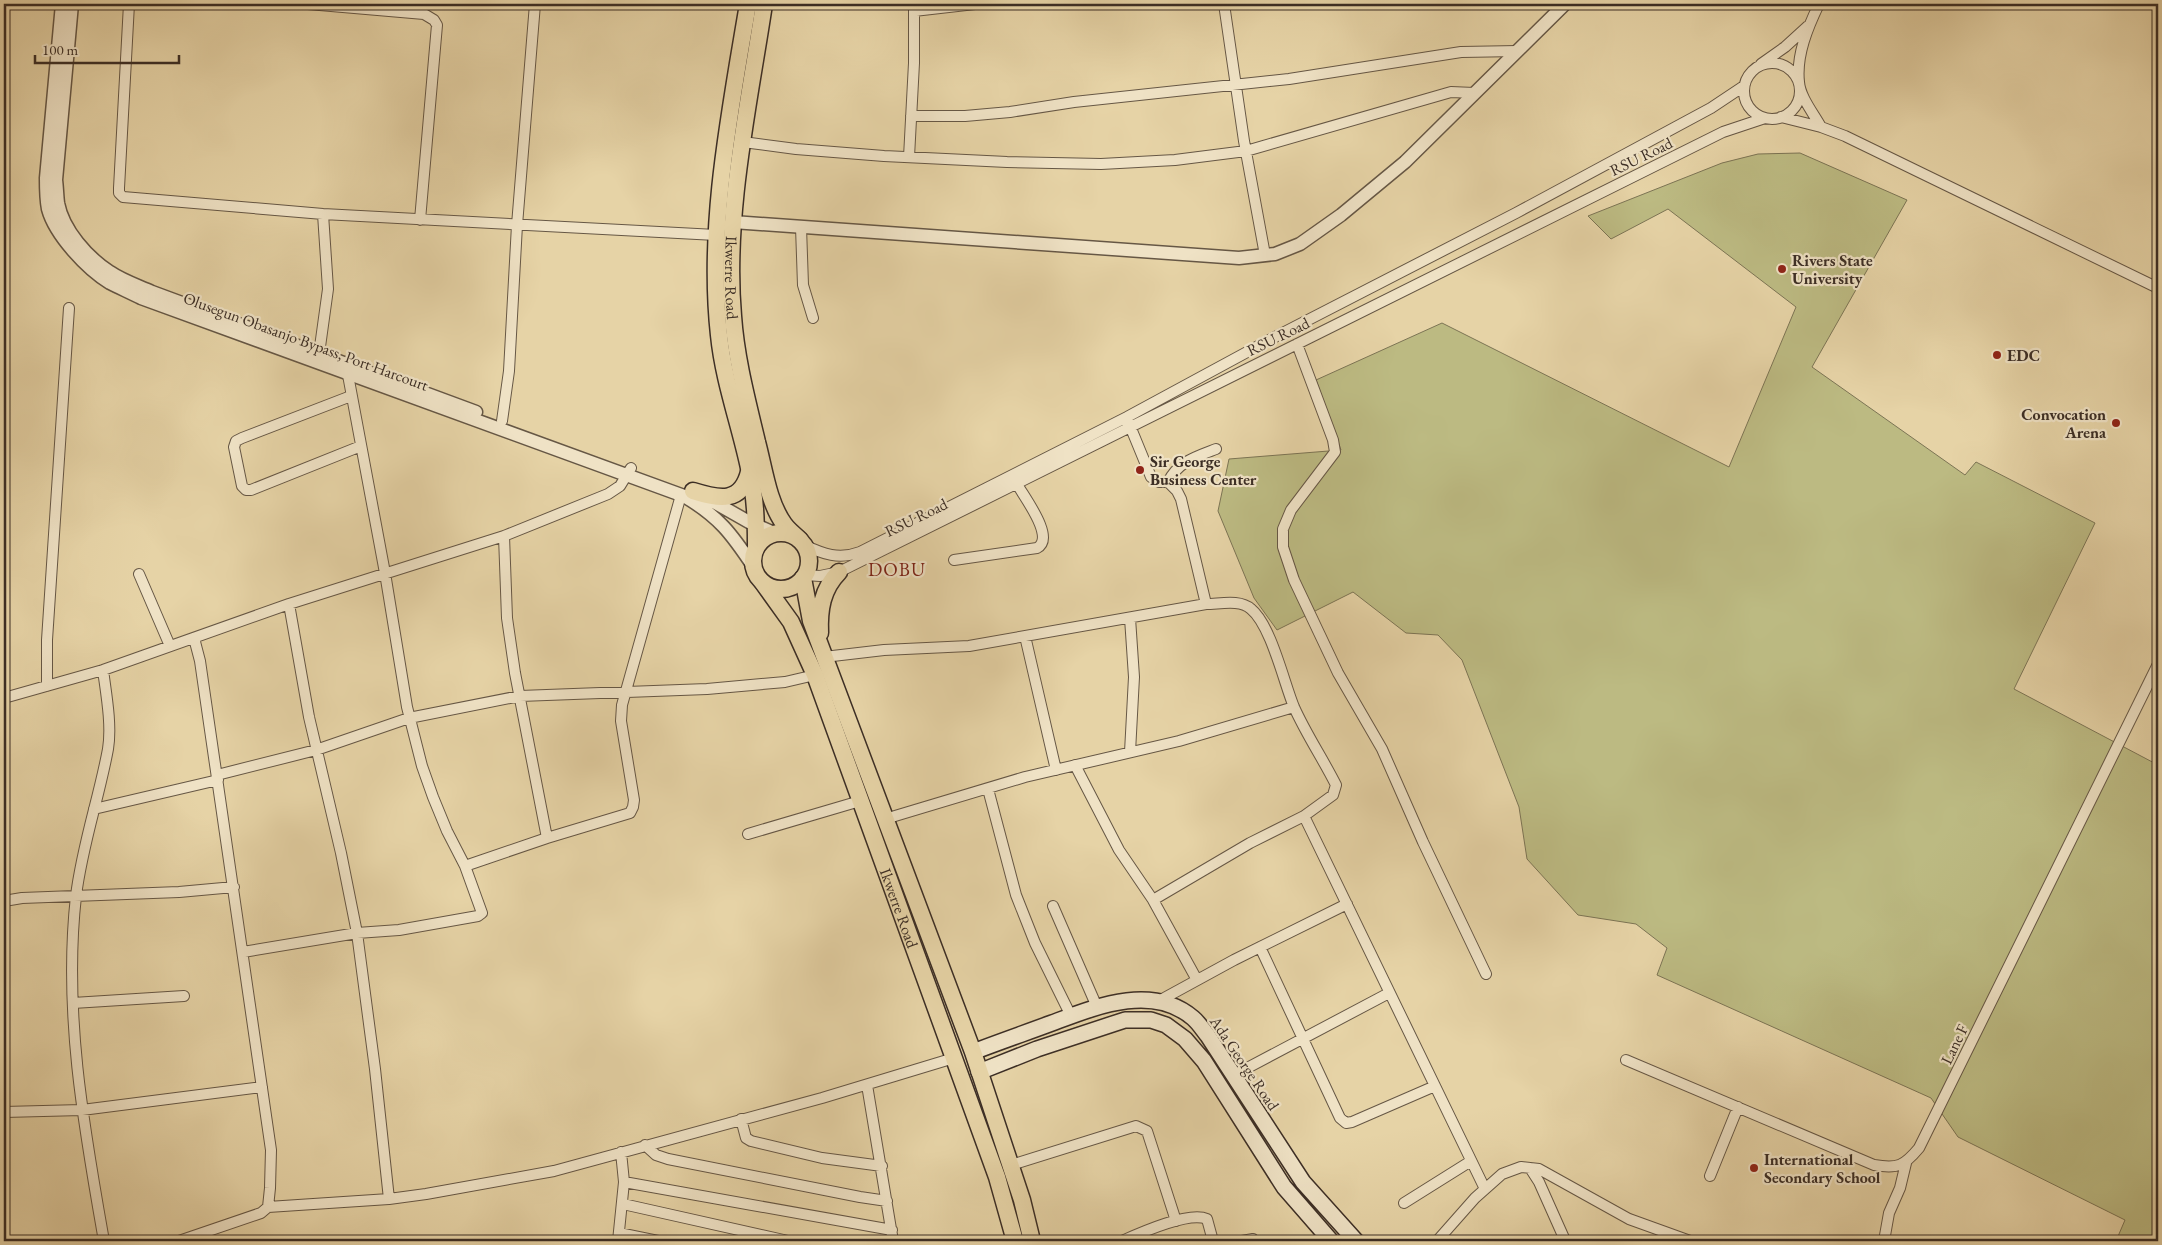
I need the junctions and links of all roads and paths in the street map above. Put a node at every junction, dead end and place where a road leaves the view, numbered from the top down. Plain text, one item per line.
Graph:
1 (62, 4) edge
2 (72, 4) edge
3 (128, 4) edge
4 (308, 4) edge
5 (535, 4) edge
6 (748, 4) edge
7 (764, 4) edge
8 (975, 4) edge
9 (1224, 4) edge
10 (1565, 4) edge
11 (1819, 4) edge
12 (914, 7) edge
13 (1809, 25) junction
14 (1518, 51) junction
15 (1758, 67) junction
16 (1798, 83) junction
17 (1236, 84) junction
18 (1744, 86) junction
19 (1474, 93) junction
20 (911, 116) junction
21 (1781, 117) junction
22 (1765, 118) junction
23 (1821, 127) junction
24 (743, 142) junction
25 (1246, 151) junction
26 (909, 157) junction
27 (323, 214) junction
28 (420, 220) junction
29 (734, 222) junction
30 (517, 225) junction
31 (801, 227) junction
32 (716, 235) junction
33 (1266, 255) junction
34 (2158, 288) edge
35 (69, 308) dead end
36 (813, 318) dead end
37 (1297, 344) junction
38 (319, 354) junction
39 (348, 375) junction
40 (352, 396) junction
41 (502, 421) junction
42 (1129, 422) junction
43 (361, 446) junction
44 (1216, 449) dead end
45 (630, 472) junction
46 (749, 472) junction
47 (1168, 482) junction
48 (1017, 484) junction
49 (687, 493) junction
50 (756, 525) junction
51 (774, 533) junction
52 (504, 536) junction
53 (802, 542) junction
54 (756, 547) junction
55 (954, 560) dead end
56 (753, 566) junction
57 (839, 572) junction
58 (385, 573) junction
59 (139, 574) dead end
60 (804, 576) junction
61 (763, 583) junction
62 (289, 604) junction
63 (1206, 604) junction
64 (1130, 618) junction
65 (1026, 636) junction
66 (194, 638) junction
67 (170, 646) junction
68 (822, 653) junction
69 (2158, 664) edge
70 (104, 670) junction
71 (815, 676) junction
72 (47, 686) junction
73 (625, 692) junction
74 (520, 696) junction
75 (4, 698) edge
76 (1294, 707) junction
77 (409, 718) junction
78 (316, 750) junction
79 (1130, 752) junction
80 (1075, 765) junction
81 (1056, 770) junction
82 (218, 778) junction
83 (988, 789) junction
84 (860, 801) junction
85 (94, 809) junction
86 (1304, 816) junction
87 (886, 820) junction
88 (748, 834) dead end
89 (546, 838) junction
90 (465, 866) junction
91 (234, 888) junction
92 (76, 896) junction
93 (1153, 900) junction
94 (4, 901) edge
95 (1347, 904) junction
96 (1053, 906) dead end
97 (357, 933) junction
98 (1260, 948) junction
99 (243, 952) junction
100 (1486, 974) dead end
101 (1197, 980) junction
102 (1390, 993) junction
103 (184, 996) dead end
104 (1157, 1002) junction
105 (73, 1003) junction
106 (1097, 1007) junction
107 (1071, 1016) junction
108 (1303, 1038) junction
109 (973, 1052) junction
110 (954, 1058) junction
111 (1626, 1060) dead end
112 (978, 1072) junction
113 (1234, 1074) junction
114 (867, 1085) junction
115 (1435, 1086) junction
116 (262, 1087) junction
117 (1738, 1107) junction
118 (82, 1110) junction
119 (4, 1112) edge
120 (741, 1120) junction
121 (645, 1145) junction
122 (621, 1152) junction
123 (1472, 1161) junction
124 (1906, 1163) junction
125 (1011, 1165) junction
126 (882, 1166) junction
127 (1530, 1168) junction
128 (1710, 1176) dead end
129 (624, 1182) junction
130 (1485, 1189) junction
131 (389, 1199) junction
132 (887, 1201) junction
133 (1404, 1203) dead end
134 (623, 1204) junction
135 (268, 1207) junction
136 (1176, 1221) junction
137 (892, 1230) junction
138 (619, 1237) edge
139 (1564, 1238) dead end
140 (104, 1241) edge
141 (179, 1241) edge
142 (658, 1241) edge
143 (788, 1241) edge
144 (893, 1241) edge
145 (1015, 1241) edge
146 (1032, 1241) edge
147 (1122, 1241) edge
148 (1213, 1241) edge
149 (1331, 1241) edge
150 (1356, 1241) edge
151 (1437, 1241) edge
152 (1690, 1241) edge
153 (1884, 1241) edge

1 - 39 street, Olusegun Obasanjo Bypass, Port Harcourt
2 - 38 street, Olusegun Obasanjo Bypass, Port Harcourt
3 - 27 street
4 - 28 street
5 - 30 street
6 - 32 main road, Ikwerre Road
7 - 24 main road, Ikwerre Road
8 - 12 street
9 - 17 street
10 - 14 street
11 - 13 street
12 - 20 street
13 - 15 street
13 - 16 street
14 - 17 street
14 - 19 street
15 - 16 street
15 - 18 street
16 - 21 street
16 - 23 street
17 - 20 street
17 - 25 street
18 - 22 street
18 - 42 street, RSU Road
19 - 25 street
19 - 33 street
20 - 26 street
21 - 22 street
21 - 23 street
22 - 37 street, RSU Road
23 - 34 street
24 - 26 street
24 - 29 main road, Ikwerre Road
25 - 26 street
25 - 33 street
27 - 28 street
27 - 38 street
28 - 30 street
29 - 31 street
29 - 53 main road, Ikwerre Road
30 - 32 street
30 - 41 street
31 - 33 street
31 - 36 street
32 - 46 main road, Ikwerre Road
35 - 72 street
37 - 42 street, RSU Road
37 - 100 street
38 - 41 street, Olusegun Obasanjo Bypass, Port Harcourt
39 - 40 street
39 - 45 street, Olusegun Obasanjo Bypass, Port Harcourt
40 - 43 street
40 - 43 street
41 - 45 street, Olusegun Obasanjo Bypass, Port Harcourt
42 - 47 street
42 - 48 street, RSU Road
42 - 53 street, RSU Road
43 - 58 street
44 - 47 street
45 - 49 street, Olusegun Obasanjo Bypass, Port Harcourt
45 - 52 street
46 - 49 main road
46 - 50 main road, Ikwerre Road
47 - 63 street
48 - 55 street
48 - 57 street, RSU Road
49 - 50 street, Olusegun Obasanjo Bypass, Port Harcourt
49 - 56 street, Olusegun Obasanjo Bypass, Port Harcourt
49 - 73 street
50 - 51 street, Olusegun Obasanjo Bypass, Port Harcourt
50 - 54 main road, Ikwerre Road
51 - 53 main road
51 - 54 main road
52 - 58 street
52 - 74 street
53 - 60 main road
54 - 56 main road
56 - 61 main road
57 - 60 street, RSU Road
57 - 68 main road
58 - 62 street
58 - 77 street
59 - 67 street
60 - 61 main road
60 - 68 main road, Ikwerre Road
61 - 71 main road, Ikwerre Road
62 - 66 street
62 - 78 street
63 - 64 street
63 - 76 street
64 - 65 street
64 - 79 street
65 - 68 street
65 - 81 street
66 - 67 street
66 - 82 street
67 - 70 street
68 - 87 main road, Ikwerre Road
69 - 124 street, Lane F
70 - 72 street
70 - 85 street
71 - 73 street
71 - 84 main road, Ikwerre Road
72 - 75 street
73 - 74 street
73 - 89 street
74 - 77 street
74 - 89 street
76 - 79 street
76 - 86 street
77 - 78 street
77 - 90 street
78 - 82 street
78 - 97 street
79 - 80 street
80 - 81 street
80 - 93 street
81 - 83 street
82 - 85 street
82 - 91 street
83 - 87 street
83 - 107 street
84 - 88 street
84 - 110 main road, Ikwerre Road
85 - 92 street
86 - 93 street
86 - 95 street
87 - 109 main road, Ikwerre Road
89 - 90 street
90 - 97 street
91 - 92 street
91 - 99 street
92 - 94 street
92 - 105 street
93 - 101 street
95 - 98 street
95 - 102 street
96 - 106 street
97 - 99 street
97 - 131 street
98 - 101 street
98 - 108 street
99 - 116 street
101 - 104 street
102 - 108 street
102 - 115 street
103 - 105 street
104 - 106 main road, Ada George Road
104 - 113 main road, Ada George Road
105 - 118 street
106 - 107 main road, Ada George Road
107 - 109 main road, Ada George Road
108 - 113 street
108 - 115 street
109 - 112 main road, Ikwerre Road
110 - 114 street
110 - 145 main road, Ikwerre Road
111 - 117 street
112 - 125 main road, Ikwerre Road
112 - 149 main road, Ada George Road
113 - 150 main road, Ada George Road
114 - 120 street
114 - 126 street
115 - 123 street
116 - 118 street
116 - 135 street
117 - 124 street
117 - 128 street
118 - 119 street
118 - 140 street
120 - 121 street
120 - 126 street
121 - 122 street
121 - 132 street
122 - 129 street
122 - 131 street
123 - 130 street
123 - 133 street
124 - 153 street
125 - 136 street
125 - 146 main road, Ikwerre Road
126 - 132 street
127 - 130 street
127 - 139 street
127 - 152 street
129 - 134 street
129 - 137 street
130 - 151 street
131 - 135 street
132 - 137 street
134 - 138 street
134 - 143 street
135 - 141 street
136 - 147 street
136 - 148 street
137 - 144 street
138 - 142 street

